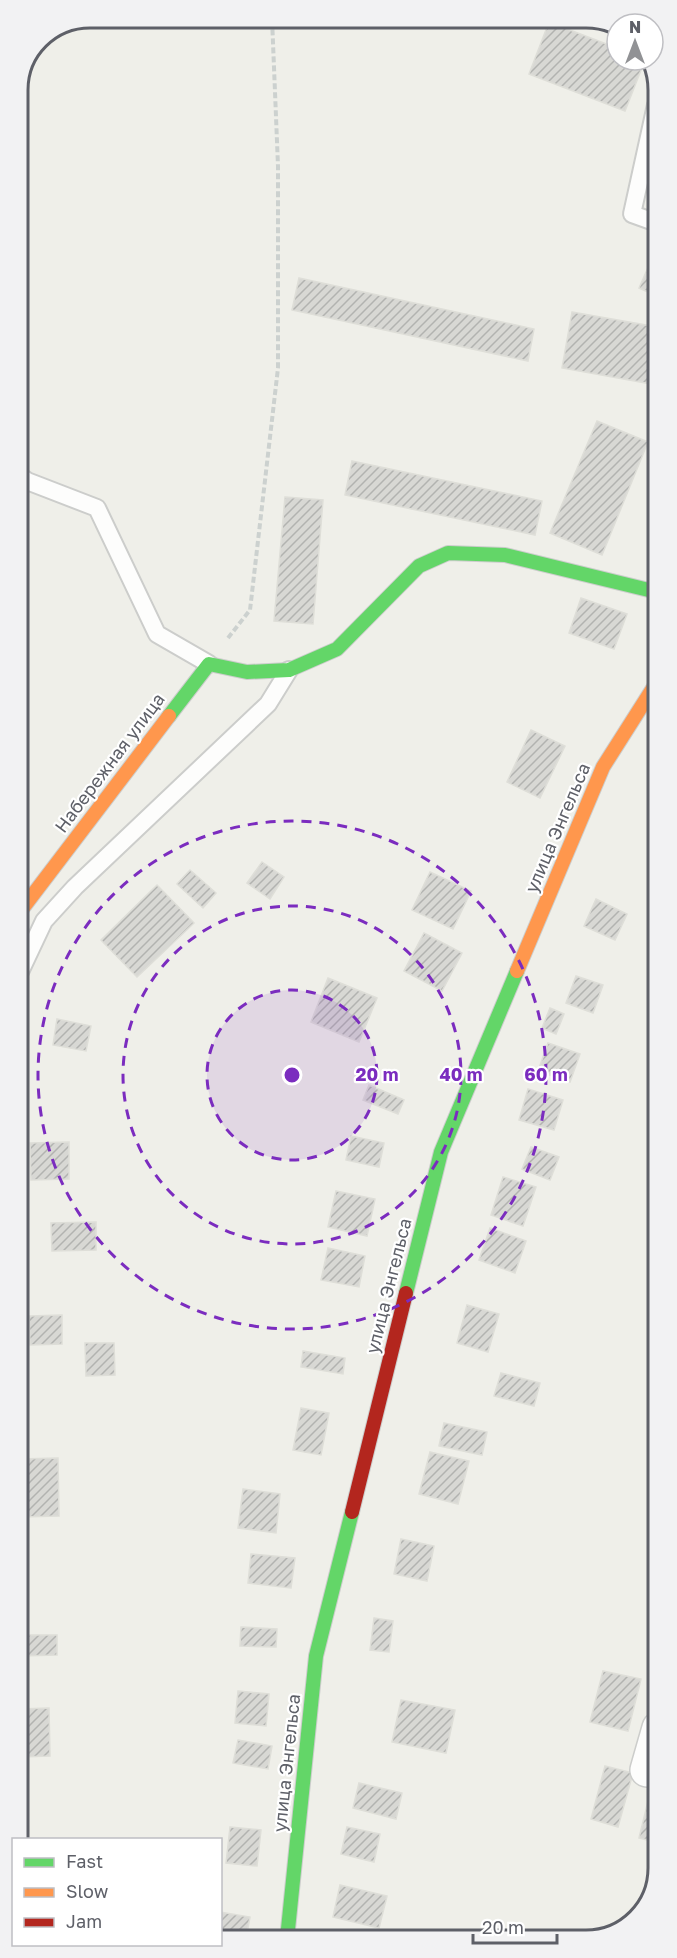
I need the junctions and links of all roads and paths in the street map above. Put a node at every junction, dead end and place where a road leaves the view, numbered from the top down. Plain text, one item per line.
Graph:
1 (272, 28) edge
2 (648, 144) edge
3 (648, 220) edge
4 (28, 481) edge
5 (648, 590) edge
6 (209, 664) junction
7 (289, 670) junction
8 (648, 696) edge
9 (28, 901) edge
10 (28, 955) edge
11 (648, 1766) edge
12 (647, 1770) dead end
13 (288, 1929) edge

1 - 6 path
2 - 3 lane
4 - 6 lane
5 - 7 street
6 - 7 street
6 - 9 street, Набережная улица
7 - 10 lane
8 - 13 street, улица Энгельса
11 - 12 street

